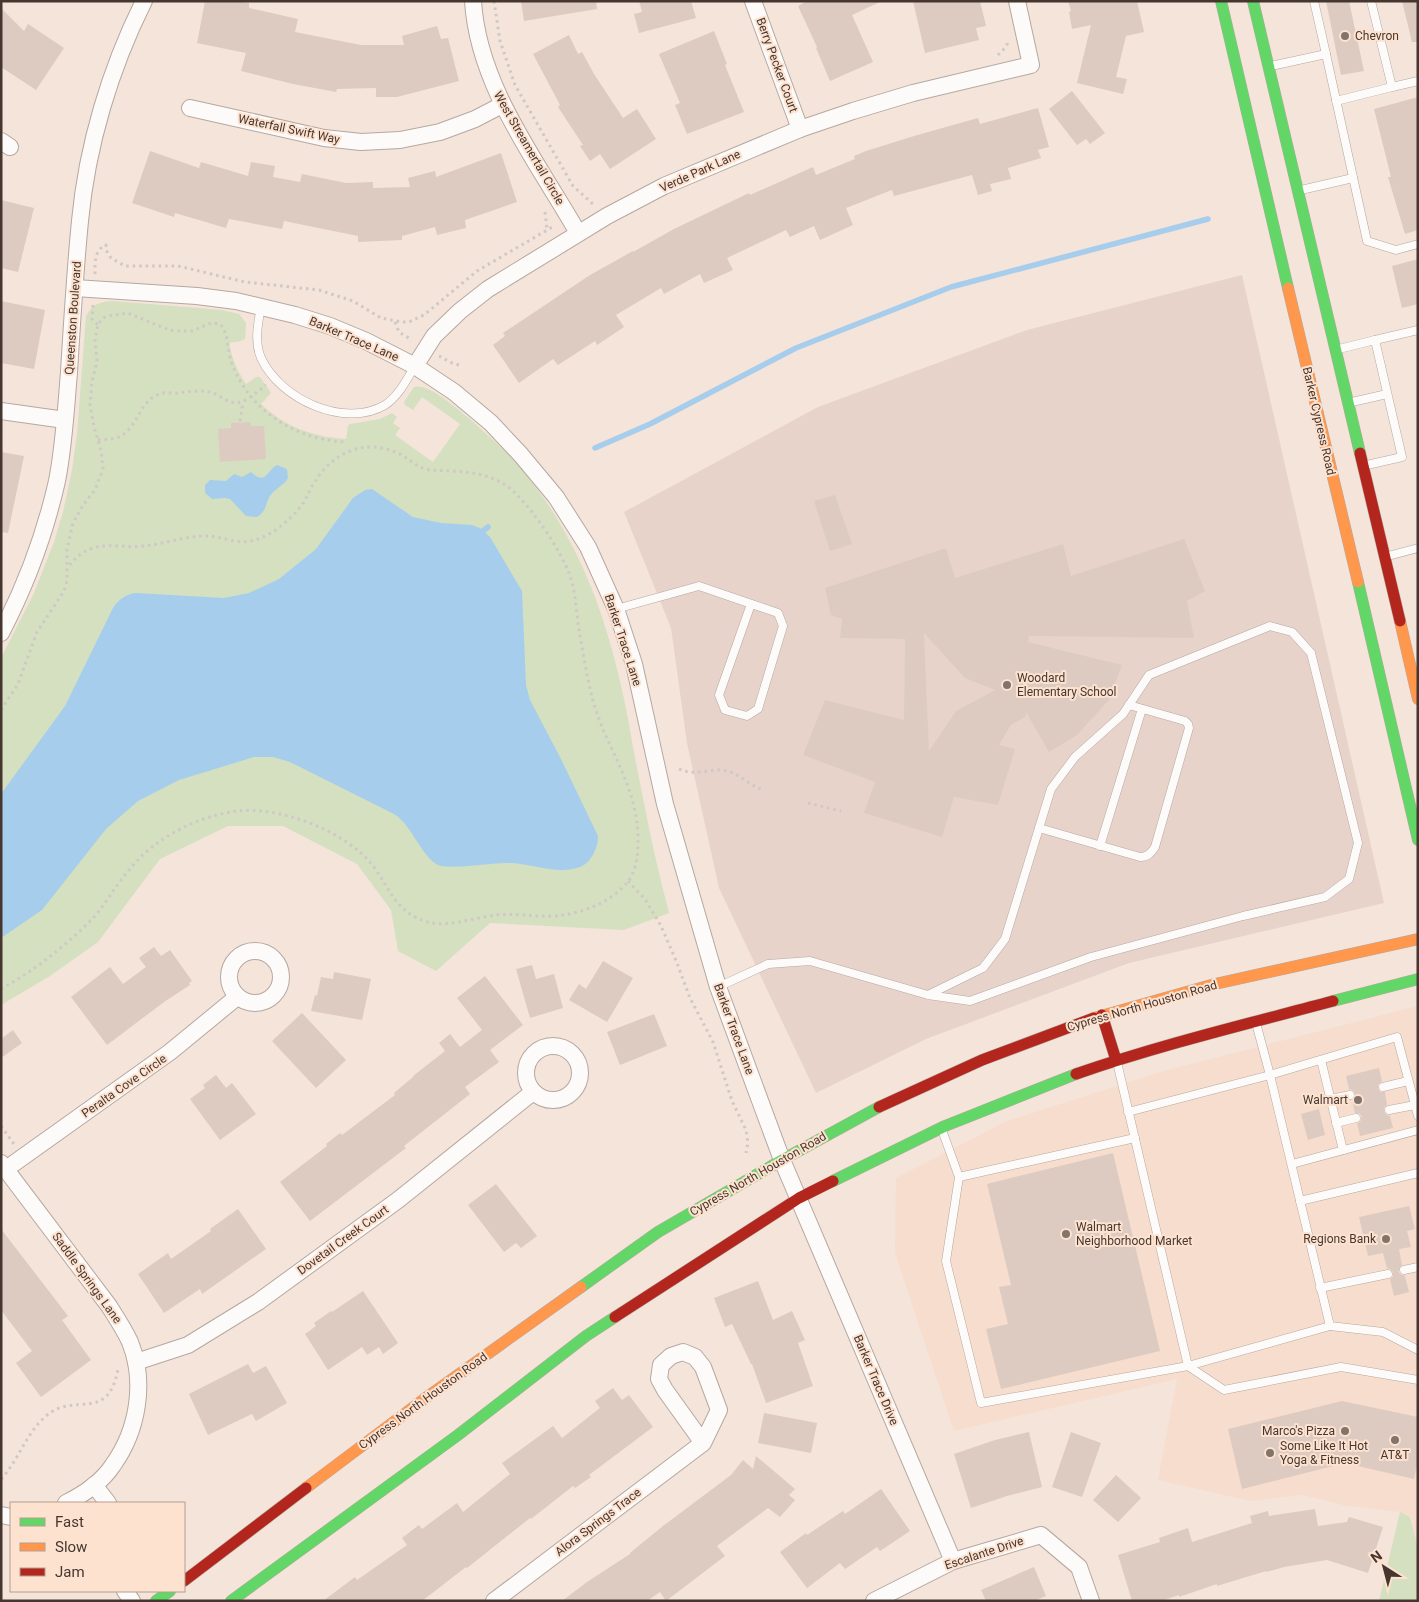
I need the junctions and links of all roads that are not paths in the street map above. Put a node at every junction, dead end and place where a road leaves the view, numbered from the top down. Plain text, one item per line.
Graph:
1 (144, 1) edge
2 (473, 1) edge
3 (753, 1) edge
4 (1016, 1) edge
5 (1221, 1) edge
6 (1253, 1) edge
7 (1314, 1) edge
8 (1371, 1) edge
9 (1326, 54) junction
10 (1260, 68) junction
11 (1237, 73) junction
12 (1418, 81) edge
13 (1392, 87) junction
14 (1336, 101) junction
15 (502, 105) junction
16 (190, 108) dead end
17 (800, 129) junction
18 (1353, 178) junction
19 (1297, 191) junction
20 (578, 233) junction
21 (1418, 244) edge
22 (75, 288) junction
23 (261, 306) junction
24 (1418, 330) edge
25 (1375, 340) junction
26 (1335, 350) junction
27 (415, 366) junction
28 (1387, 394) junction
29 (1348, 403) junction
30 (1, 411) edge
31 (65, 420) junction
32 (1362, 466) junction
33 (1418, 548) edge
34 (1376, 559) junction
35 (1353, 566) junction
36 (751, 604) junction
37 (616, 609) junction
38 (1, 633) edge
39 (1418, 699) edge
40 (1129, 705) junction
41 (1142, 709) junction
42 (1039, 828) junction
43 (1418, 840) edge
44 (1100, 846) junction
45 (1418, 939) edge
46 (1418, 979) edge
47 (718, 987) junction
48 (928, 995) junction
49 (238, 997) dead end
50 (1102, 1016) junction
51 (1255, 1022) junction
52 (1116, 1060) junction
53 (1321, 1060) junction
54 (1270, 1075) junction
55 (1408, 1081) junction
56 (1383, 1087) dead end
57 (533, 1092) dead end
58 (1350, 1095) dead end
59 (1331, 1099) junction
60 (1415, 1105) junction
61 (1389, 1110) dead end
62 (1128, 1112) junction
63 (1418, 1116) edge
64 (1356, 1118) dead end
65 (1336, 1123) junction
66 (941, 1128) junction
67 (1418, 1130) edge
68 (1135, 1138) junction
69 (1343, 1150) junction
70 (782, 1160) junction
71 (1292, 1164) junction
72 (4, 1166) edge
73 (1418, 1173) edge
74 (959, 1177) junction
75 (799, 1198) junction
76 (1300, 1201) junction
77 (1418, 1267) edge
78 (1404, 1270) dead end
79 (1388, 1274) dead end
80 (1320, 1288) junction
81 (1330, 1326) junction
82 (1418, 1350) edge
83 (136, 1362) junction
84 (1188, 1366) junction
85 (1418, 1380) edge
86 (703, 1443) junction
87 (94, 1485) junction
88 (68, 1502) edge
89 (107, 1502) edge
90 (954, 1561) junction
91 (185, 1580) edge
92 (170, 1592) edge
93 (156, 1601) edge
94 (231, 1601) edge
95 (494, 1601) edge
96 (874, 1601) edge
97 (1090, 1601) edge

1 - 22 street, Queenston Boulevard
2 - 15 street, West Streamertail Circle
3 - 17 street, Berry Pecker Court
4 - 17 street, Verde Park Lane
5 - 11 main road, Barker Cypress Road
6 - 10 main road
7 - 9 lane
8 - 13 lane
9 - 10 lane
9 - 14 lane
10 - 11 main road
10 - 19 main road
11 - 35 main road, Barker Cypress Road
12 - 13 lane
13 - 14 lane
14 - 18 lane
15 - 16 street, Waterfall Swift Way
15 - 20 street, West Streamertail Circle
17 - 20 street, Verde Park Lane
18 - 19 lane
18 - 21 lane
19 - 26 main road
20 - 27 street, Verde Park Lane
22 - 23 street, Barker Trace Lane
22 - 31 street, Queenston Boulevard
23 - 27 street, Barker Trace Lane
23 - 27 lane
24 - 25 lane
25 - 26 lane
25 - 28 lane
26 - 29 main road
27 - 37 street, Barker Trace Lane
28 - 29 lane
28 - 32 lane
29 - 32 main road
30 - 31 street
31 - 38 street, Queenston Boulevard
32 - 34 main road
33 - 34 lane
34 - 35 main road
34 - 39 main road
35 - 43 main road, Barker Cypress Road
36 - 36 lane
36 - 37 lane
37 - 47 street, Barker Trace Lane
40 - 41 lane
40 - 42 lane
40 - 48 lane
41 - 44 lane
41 - 44 lane
42 - 44 lane
42 - 48 lane
45 - 50 main road, Cypress North Houston Road
46 - 51 main road
47 - 48 lane
47 - 70 street, Barker Trace Lane
49 - 72 street, Peralta Cove Circle
50 - 52 main road
50 - 70 main road, Cypress North Houston Road
51 - 52 main road
51 - 54 lane
52 - 62 lane
52 - 66 main road
53 - 54 lane
53 - 55 lane
53 - 59 lane
54 - 62 lane
54 - 71 lane
55 - 56 lane
55 - 60 lane
57 - 83 street, Dovetail Creek Court
58 - 59 lane
59 - 65 lane
60 - 61 lane
60 - 63 lane
62 - 68 lane
64 - 65 lane
65 - 69 lane
66 - 74 lane
66 - 75 main road
67 - 69 lane
68 - 74 lane
68 - 84 lane
69 - 71 lane
70 - 75 street, Barker Trace Lane
70 - 91 main road, Cypress North Houston Road
71 - 76 lane
72 - 83 street, Saddle Springs Lane
73 - 76 lane
74 - 84 lane
75 - 90 street, Barker Trace Drive
75 - 94 main road
76 - 80 lane
77 - 78 lane
79 - 80 lane
80 - 81 lane
81 - 82 lane
81 - 84 lane
83 - 87 street, Saddle Springs Lane
84 - 85 lane
86 - 86 street, Alora Springs Trace
86 - 95 street, Alora Springs Trace
87 - 88 street, Saddle Springs Lane
87 - 89 street
90 - 96 street, Escalante Drive
90 - 97 street, Escalante Drive
92 - 93 main road

